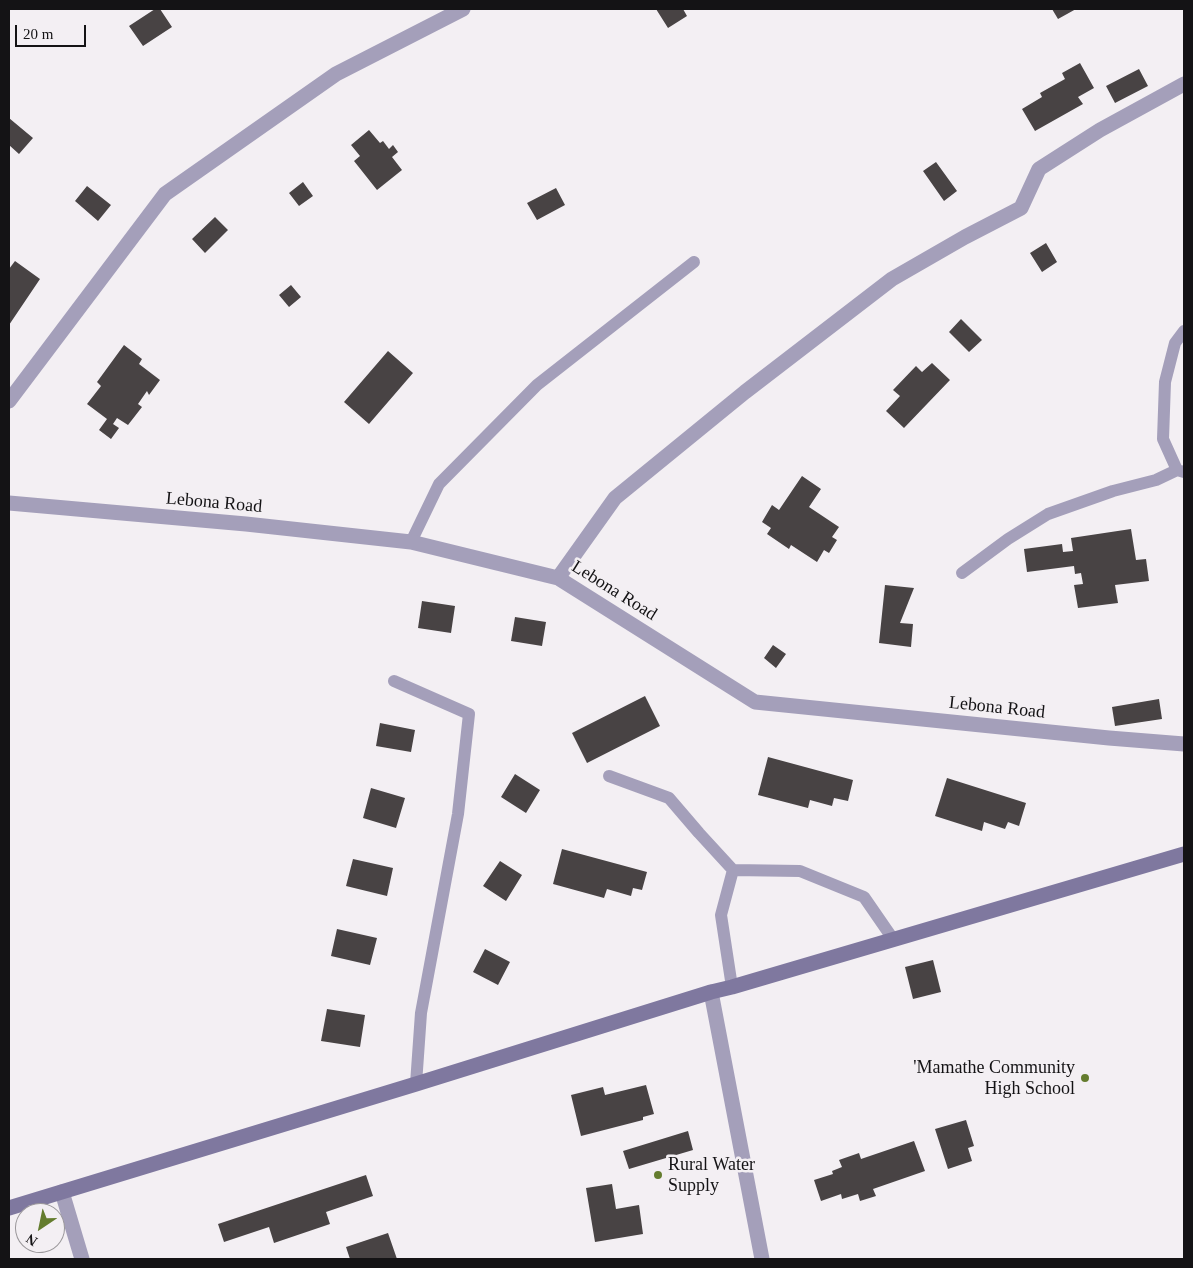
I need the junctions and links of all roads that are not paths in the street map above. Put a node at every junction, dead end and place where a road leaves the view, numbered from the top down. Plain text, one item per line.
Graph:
1 (463, 9) edge
2 (1184, 84) edge
3 (694, 262) dead end
4 (1184, 331) edge
5 (9, 401) edge
6 (1180, 471) edge
7 (9, 503) edge
8 (411, 542) junction
9 (962, 573) dead end
10 (558, 578) junction
11 (394, 681) dead end
12 (1184, 744) edge
13 (609, 776) dead end
14 (1184, 854) edge
15 (733, 870) junction
16 (893, 939) junction
17 (732, 987) junction
18 (711, 992) junction
19 (416, 1084) junction
20 (62, 1192) junction
21 (9, 1208) edge
22 (82, 1259) edge
23 (762, 1259) edge

1 - 5 street
2 - 10 street
3 - 8 lane
4 - 6 lane
6 - 9 lane
7 - 8 street, Lebona Road
8 - 10 street, Lebona Road
10 - 12 street, Lebona Road
11 - 19 lane
13 - 15 lane
14 - 16 main road
15 - 16 lane
15 - 17 lane
16 - 17 main road
17 - 18 main road
18 - 19 main road
18 - 23 street
19 - 20 main road
20 - 21 main road
20 - 22 street

